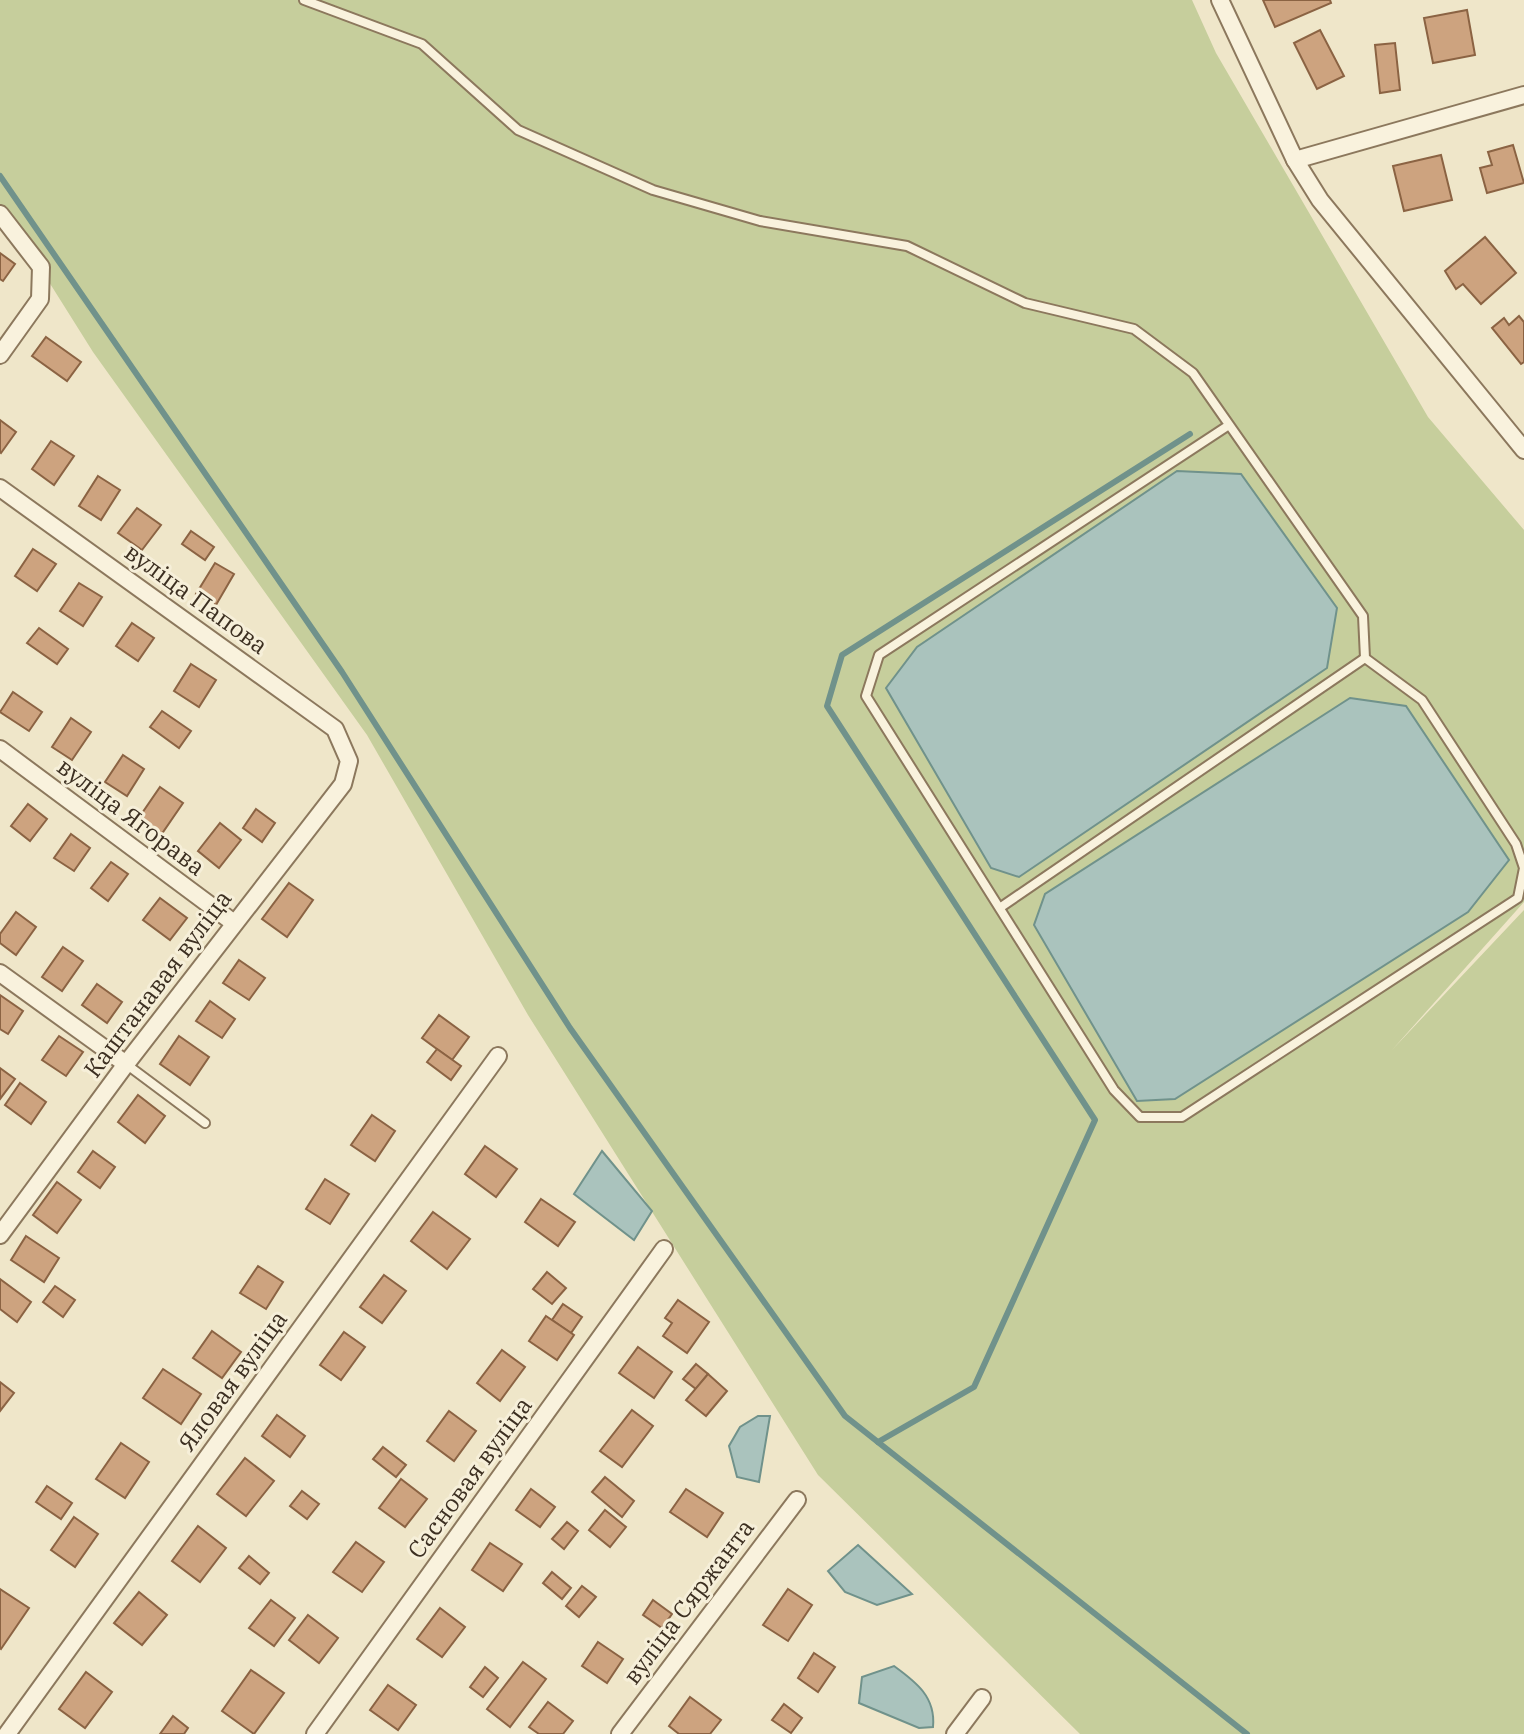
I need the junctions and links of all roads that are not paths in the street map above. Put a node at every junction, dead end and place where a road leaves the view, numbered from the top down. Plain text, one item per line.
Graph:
1 (304, 0) edge
2 (1220, 0) edge
3 (1524, 95) edge
4 (1295, 160) junction
5 (0, 214) edge
6 (0, 355) edge
7 (1229, 425) junction
8 (1524, 450) edge
9 (0, 488) edge
10 (1365, 658) junction
11 (0, 749) edge
12 (349, 761) joint
13 (1001, 907) junction
14 (234, 923) junction
15 (0, 973) edge
16 (498, 1056) dead end
17 (126, 1064) junction
18 (205, 1123) dead end
19 (0, 1235) edge
20 (664, 1249) dead end
21 (797, 1500) dead end
22 (982, 1698) dead end
23 (7, 1734) edge
24 (315, 1734) edge
25 (620, 1734) edge
26 (955, 1734) edge

1 - 7 lane
2 - 4 street
3 - 4 street
4 - 8 street
5 - 6 street
7 - 10 lane
7 - 13 lane
9 - 12 street, вуліца Папова
10 - 13 lane
10 - 13 lane
11 - 14 street, вуліца Ягорава
12 - 14 street, Каштанавая вуліца
14 - 17 street, Каштанавая вуліца
15 - 17 street
16 - 23 street, Яловая вуліца
17 - 18 lane
17 - 19 street, Каштанавая вуліца
20 - 24 street, Сасновая вуліца
21 - 25 street, вуліца Сяржанта
22 - 26 street

